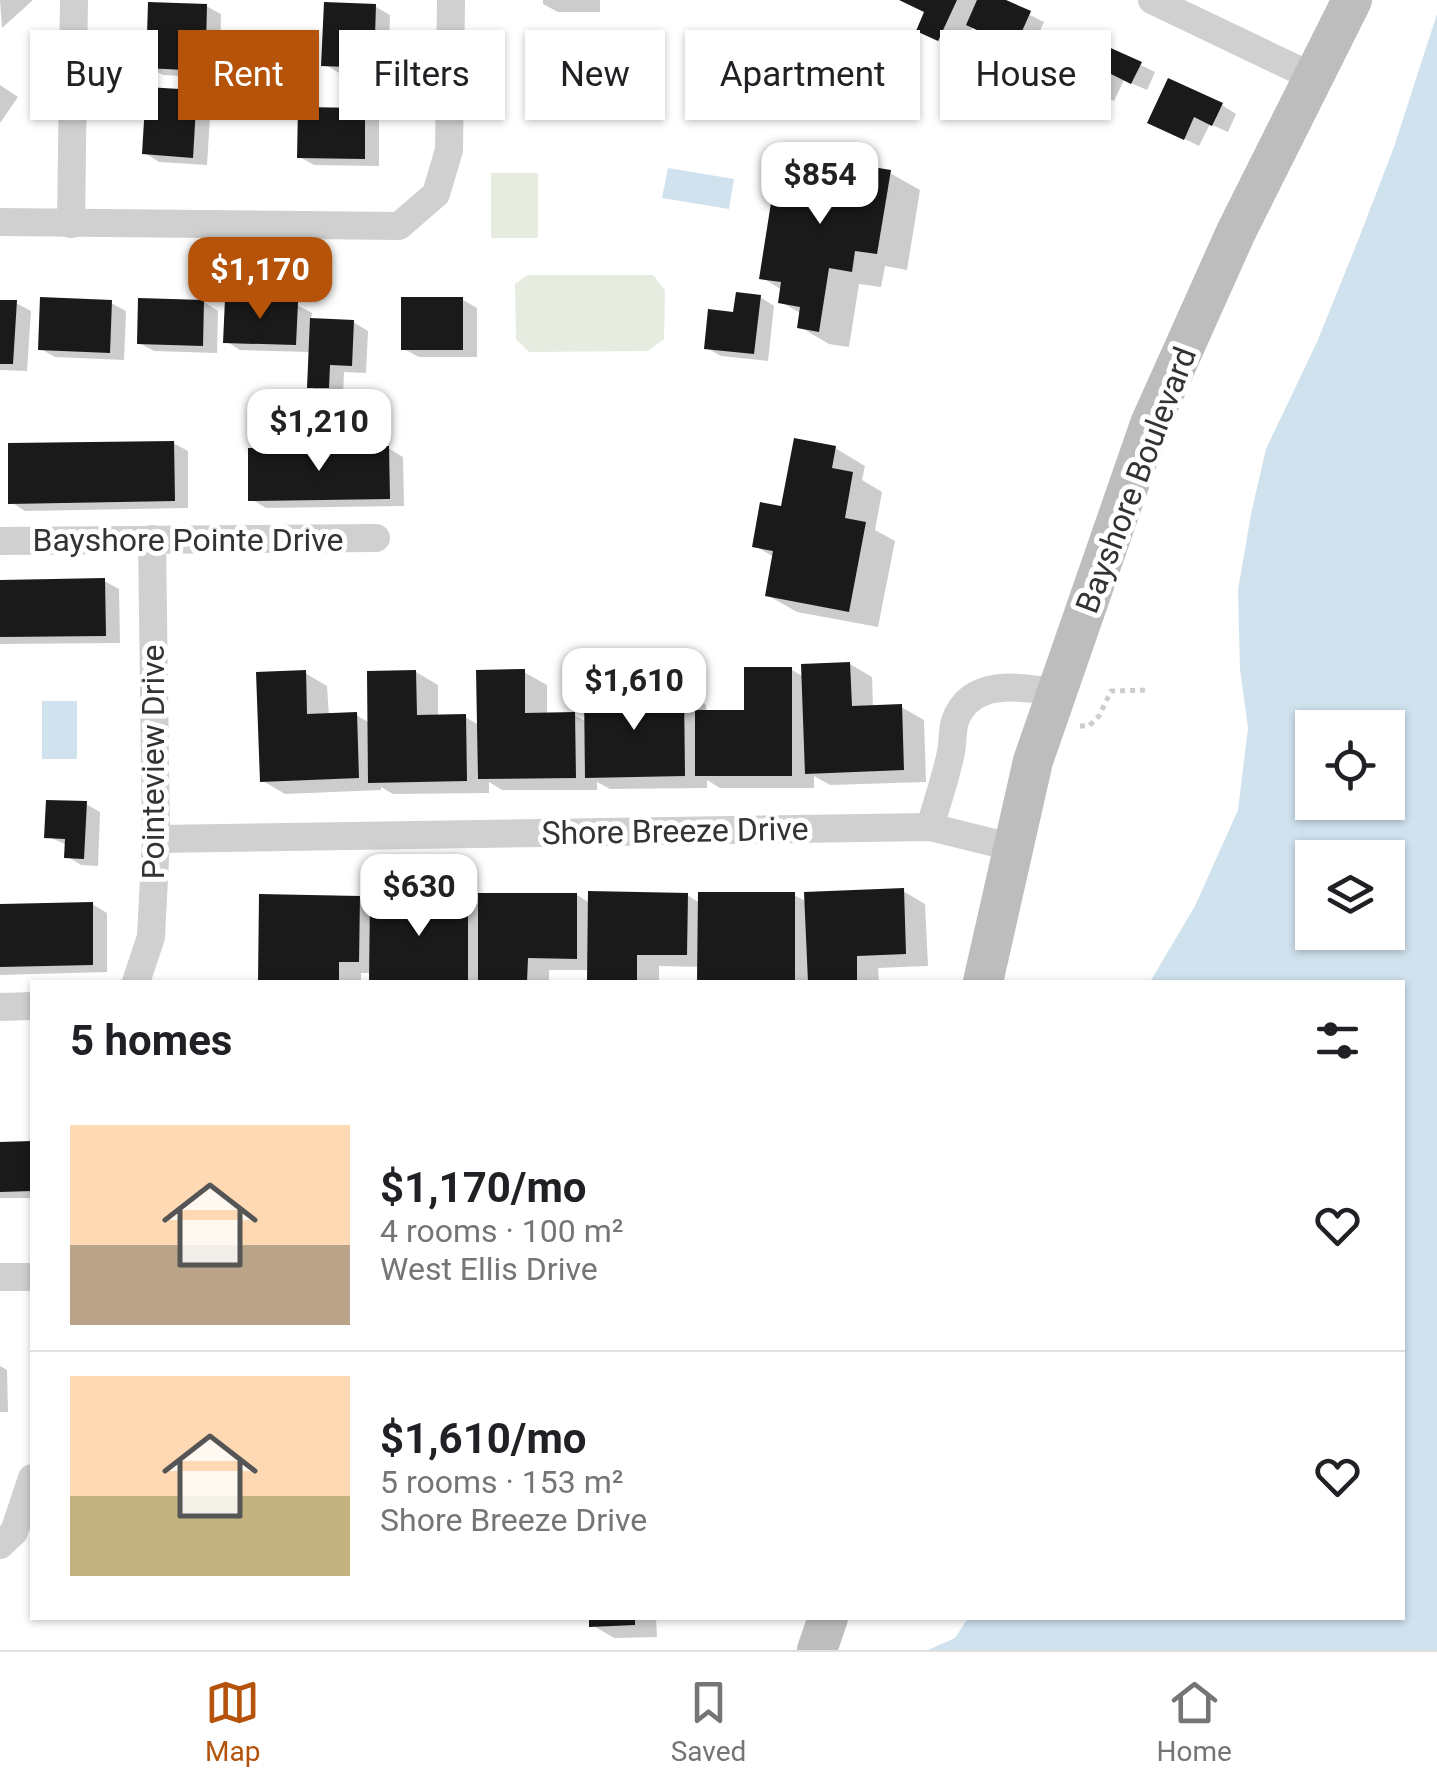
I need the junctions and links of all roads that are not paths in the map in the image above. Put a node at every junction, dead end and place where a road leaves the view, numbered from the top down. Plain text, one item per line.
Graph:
1 (74, 0) edge
2 (451, 0) edge
3 (1152, 0) edge
4 (1352, 0) edge
5 (1312, 77) junction
6 (0, 222) edge
7 (71, 224) junction
8 (376, 538) dead end
9 (152, 540) junction
10 (0, 541) edge
11 (1066, 710) junction
12 (930, 828) junction
13 (156, 839) junction
14 (1012, 847) junction
15 (137, 980) edge
16 (983, 980) edge
17 (30, 1006) edge
18 (0, 1007) edge
19 (0, 1277) edge
20 (30, 1277) edge
21 (30, 1484) edge
22 (0, 1545) edge
23 (827, 1620) edge
24 (817, 1650) edge

1 - 7 street
2 - 7 street
3 - 5 street
4 - 5 street, Bayshore Boulevard
5 - 11 street, Bayshore Boulevard
6 - 7 street
8 - 9 street, Bayshore Pointe Drive
9 - 10 street, Bayshore Pointe Drive
9 - 13 street, Pointeview Drive
11 - 12 street
11 - 14 street, Bayshore Boulevard
12 - 13 street, Shore Breeze Drive
12 - 14 street, Shore Breeze Drive
13 - 15 street, Pointeview Drive
14 - 16 street, Bayshore Boulevard
17 - 18 street
19 - 20 street
21 - 22 street
23 - 24 street

